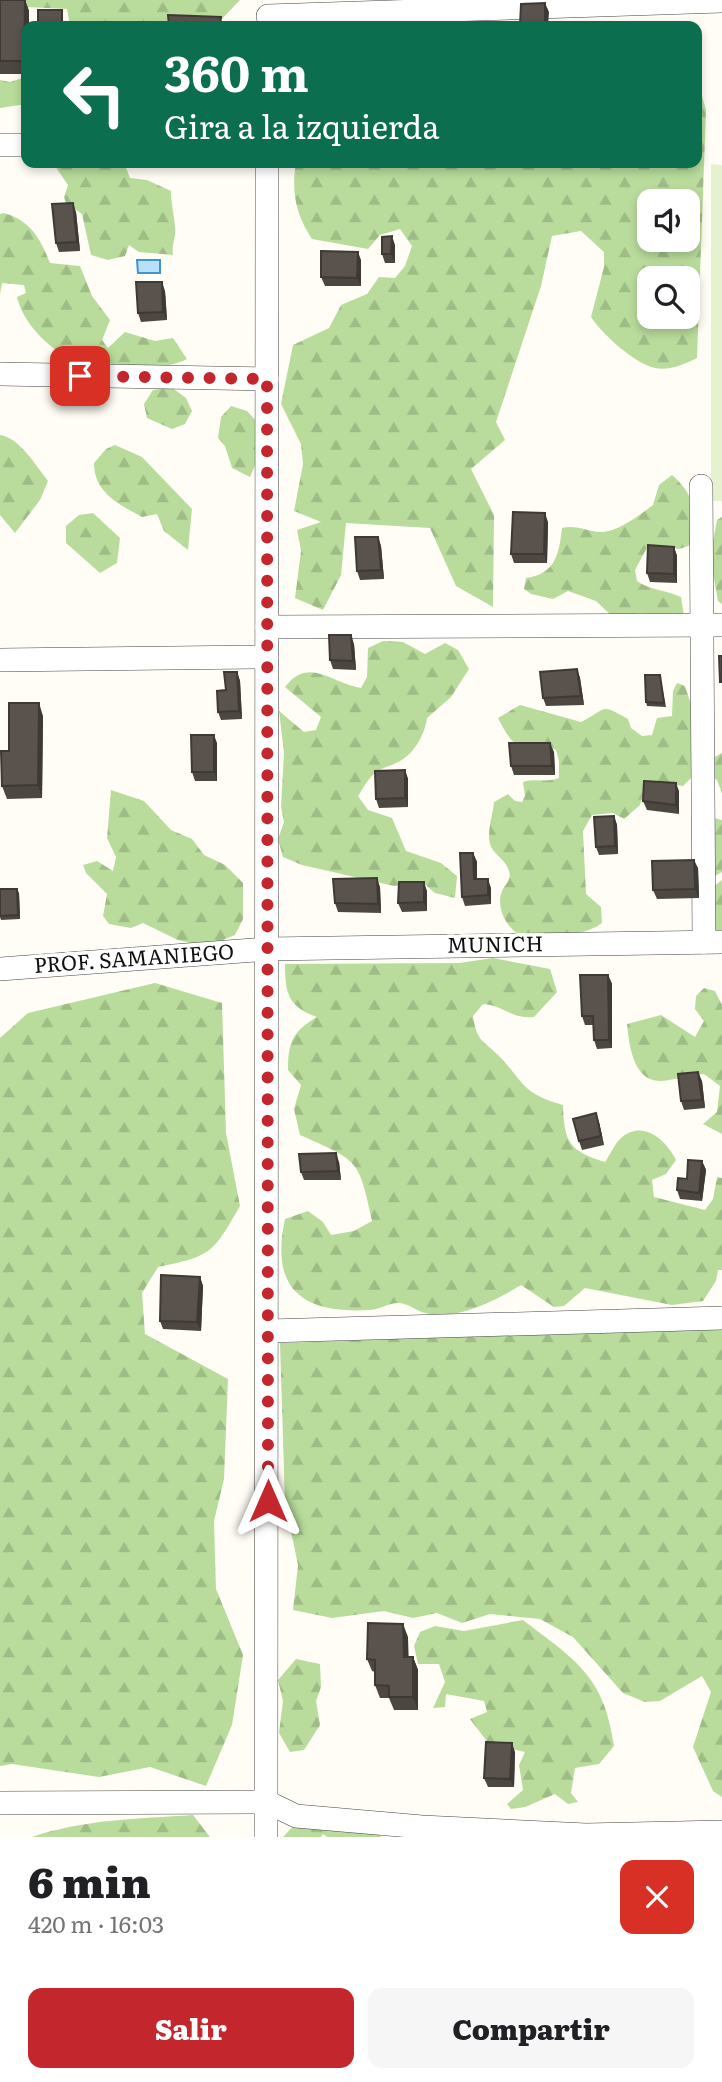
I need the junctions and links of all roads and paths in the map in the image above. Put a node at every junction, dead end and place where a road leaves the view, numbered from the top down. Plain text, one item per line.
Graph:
1 (665, 1) edge
2 (722, 1) edge
3 (268, 14) edge
4 (0, 145) edge
5 (21, 145) edge
6 (268, 168) edge
7 (0, 374) edge
8 (267, 379) junction
9 (701, 486) dead end
10 (712, 624) edge
11 (267, 627) junction
12 (267, 657) junction
13 (0, 660) edge
14 (713, 942) edge
15 (268, 948) junction
16 (0, 969) edge
17 (722, 1318) edge
18 (269, 1331) junction
19 (267, 1802) junction
20 (0, 1803) edge
21 (722, 1832) edge
22 (266, 1837) edge

1 - 2 street
1 - 3 street
4 - 5 street
6 - 8 street
7 - 8 street
8 - 11 street
9 - 10 street
10 - 11 street
10 - 14 street
11 - 12 street
12 - 13 street
12 - 15 street
14 - 15 street, MUNICH
15 - 16 street, PROF. SAMANIEGO
15 - 18 street
17 - 18 street
18 - 19 street
19 - 20 street
19 - 21 street
19 - 22 street

